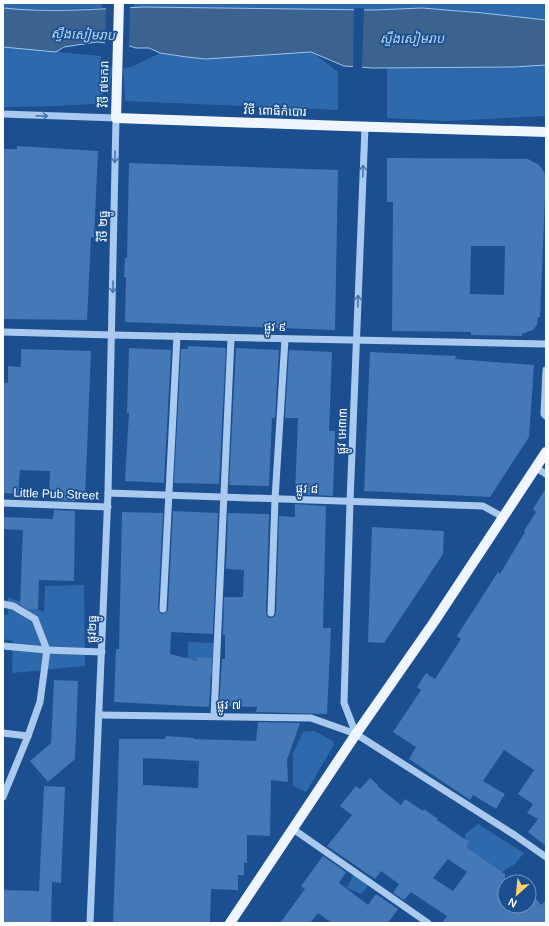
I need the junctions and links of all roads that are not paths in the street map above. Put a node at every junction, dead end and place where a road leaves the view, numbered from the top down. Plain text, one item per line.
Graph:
1 (119, 3) edge
2 (3, 114) edge
3 (116, 118) junction
4 (365, 127) junction
5 (546, 132) edge
6 (3, 332) edge
7 (112, 335) junction
8 (177, 336) junction
9 (231, 338) junction
10 (285, 339) junction
11 (357, 340) junction
12 (546, 344) edge
13 (546, 370) edge
14 (546, 416) edge
15 (546, 452) edge
16 (536, 468) junction
17 (546, 474) edge
18 (108, 493) junction
19 (169, 496) junction
20 (223, 498) junction
21 (275, 499) junction
22 (350, 502) junction
23 (3, 503) edge
24 (108, 507) junction
25 (503, 517) junction
26 (3, 604) edge
27 (162, 609) dead end
28 (271, 613) dead end
29 (3, 646) edge
30 (46, 650) junction
31 (102, 652) junction
32 (99, 715) junction
33 (214, 716) junction
34 (3, 733) edge
35 (356, 734) junction
36 (28, 736) junction
37 (3, 797) edge
38 (293, 829) junction
39 (546, 857) edge
40 (90, 923) edge
41 (230, 923) edge
42 (428, 923) edge

1 - 3 main road, វិថី ៧មករា
2 -> 3 street, វិថី ពោធិកំបោរ
3 - 4 main road, វិថី ពោធិកំបោរ
3 -> 7 street, វិថី ២ធ្នូ
4 - 5 main road, វិថី ពោធិកំបោរ
11 -> 4 street, ផ្លូវ អេ៣៣
6 - 7 street, ផ្លូវ ៩
7 - 8 street, ផ្លូវ ៩
7 - 18 street, ផ្លូវ២ធ្នូ
8 - 9 street, ផ្លូវ ៩
8 - 19 street
9 - 10 street, ផ្លូវ ៩
9 - 20 street
10 - 11 street, ផ្លូវ ៩
10 - 21 street
11 - 12 street, ផ្លូវ ៩
11 - 22 street, ផ្លូវ អេ៣៣
13 - 14 street
15 - 16 main road
16 - 17 street
16 - 25 main road
18 - 19 street, ផ្លូវ ៨
18 - 24 street, ផ្លូវ២ធ្នូ
19 - 20 street, ផ្លូវ ៨
19 - 27 street
20 - 21 street, ផ្លូវ ៨
20 - 33 street
21 - 22 street, ផ្លូវ ៨
21 - 28 street
22 - 25 street, ផ្លូវ ៨
22 - 35 street, ផ្លូវ អេ៣៣
23 - 24 street, Little Pub Street
24 - 31 street, ផ្លូវ២ធ្នូ
25 - 35 main road
26 - 30 street
29 - 30 street
30 - 31 street
30 - 36 street
31 - 32 street, ផ្លូវ២ធ្នូ
32 - 33 street, ផ្លូវ ៧
32 - 40 street, ផ្លូវ២ធ្នូ
33 - 35 street, ផ្លូវ ៧
34 - 36 street
35 - 38 main road
35 - 39 street, ផ្លូវ ៧
36 - 37 street
38 - 41 main road
38 - 42 street

